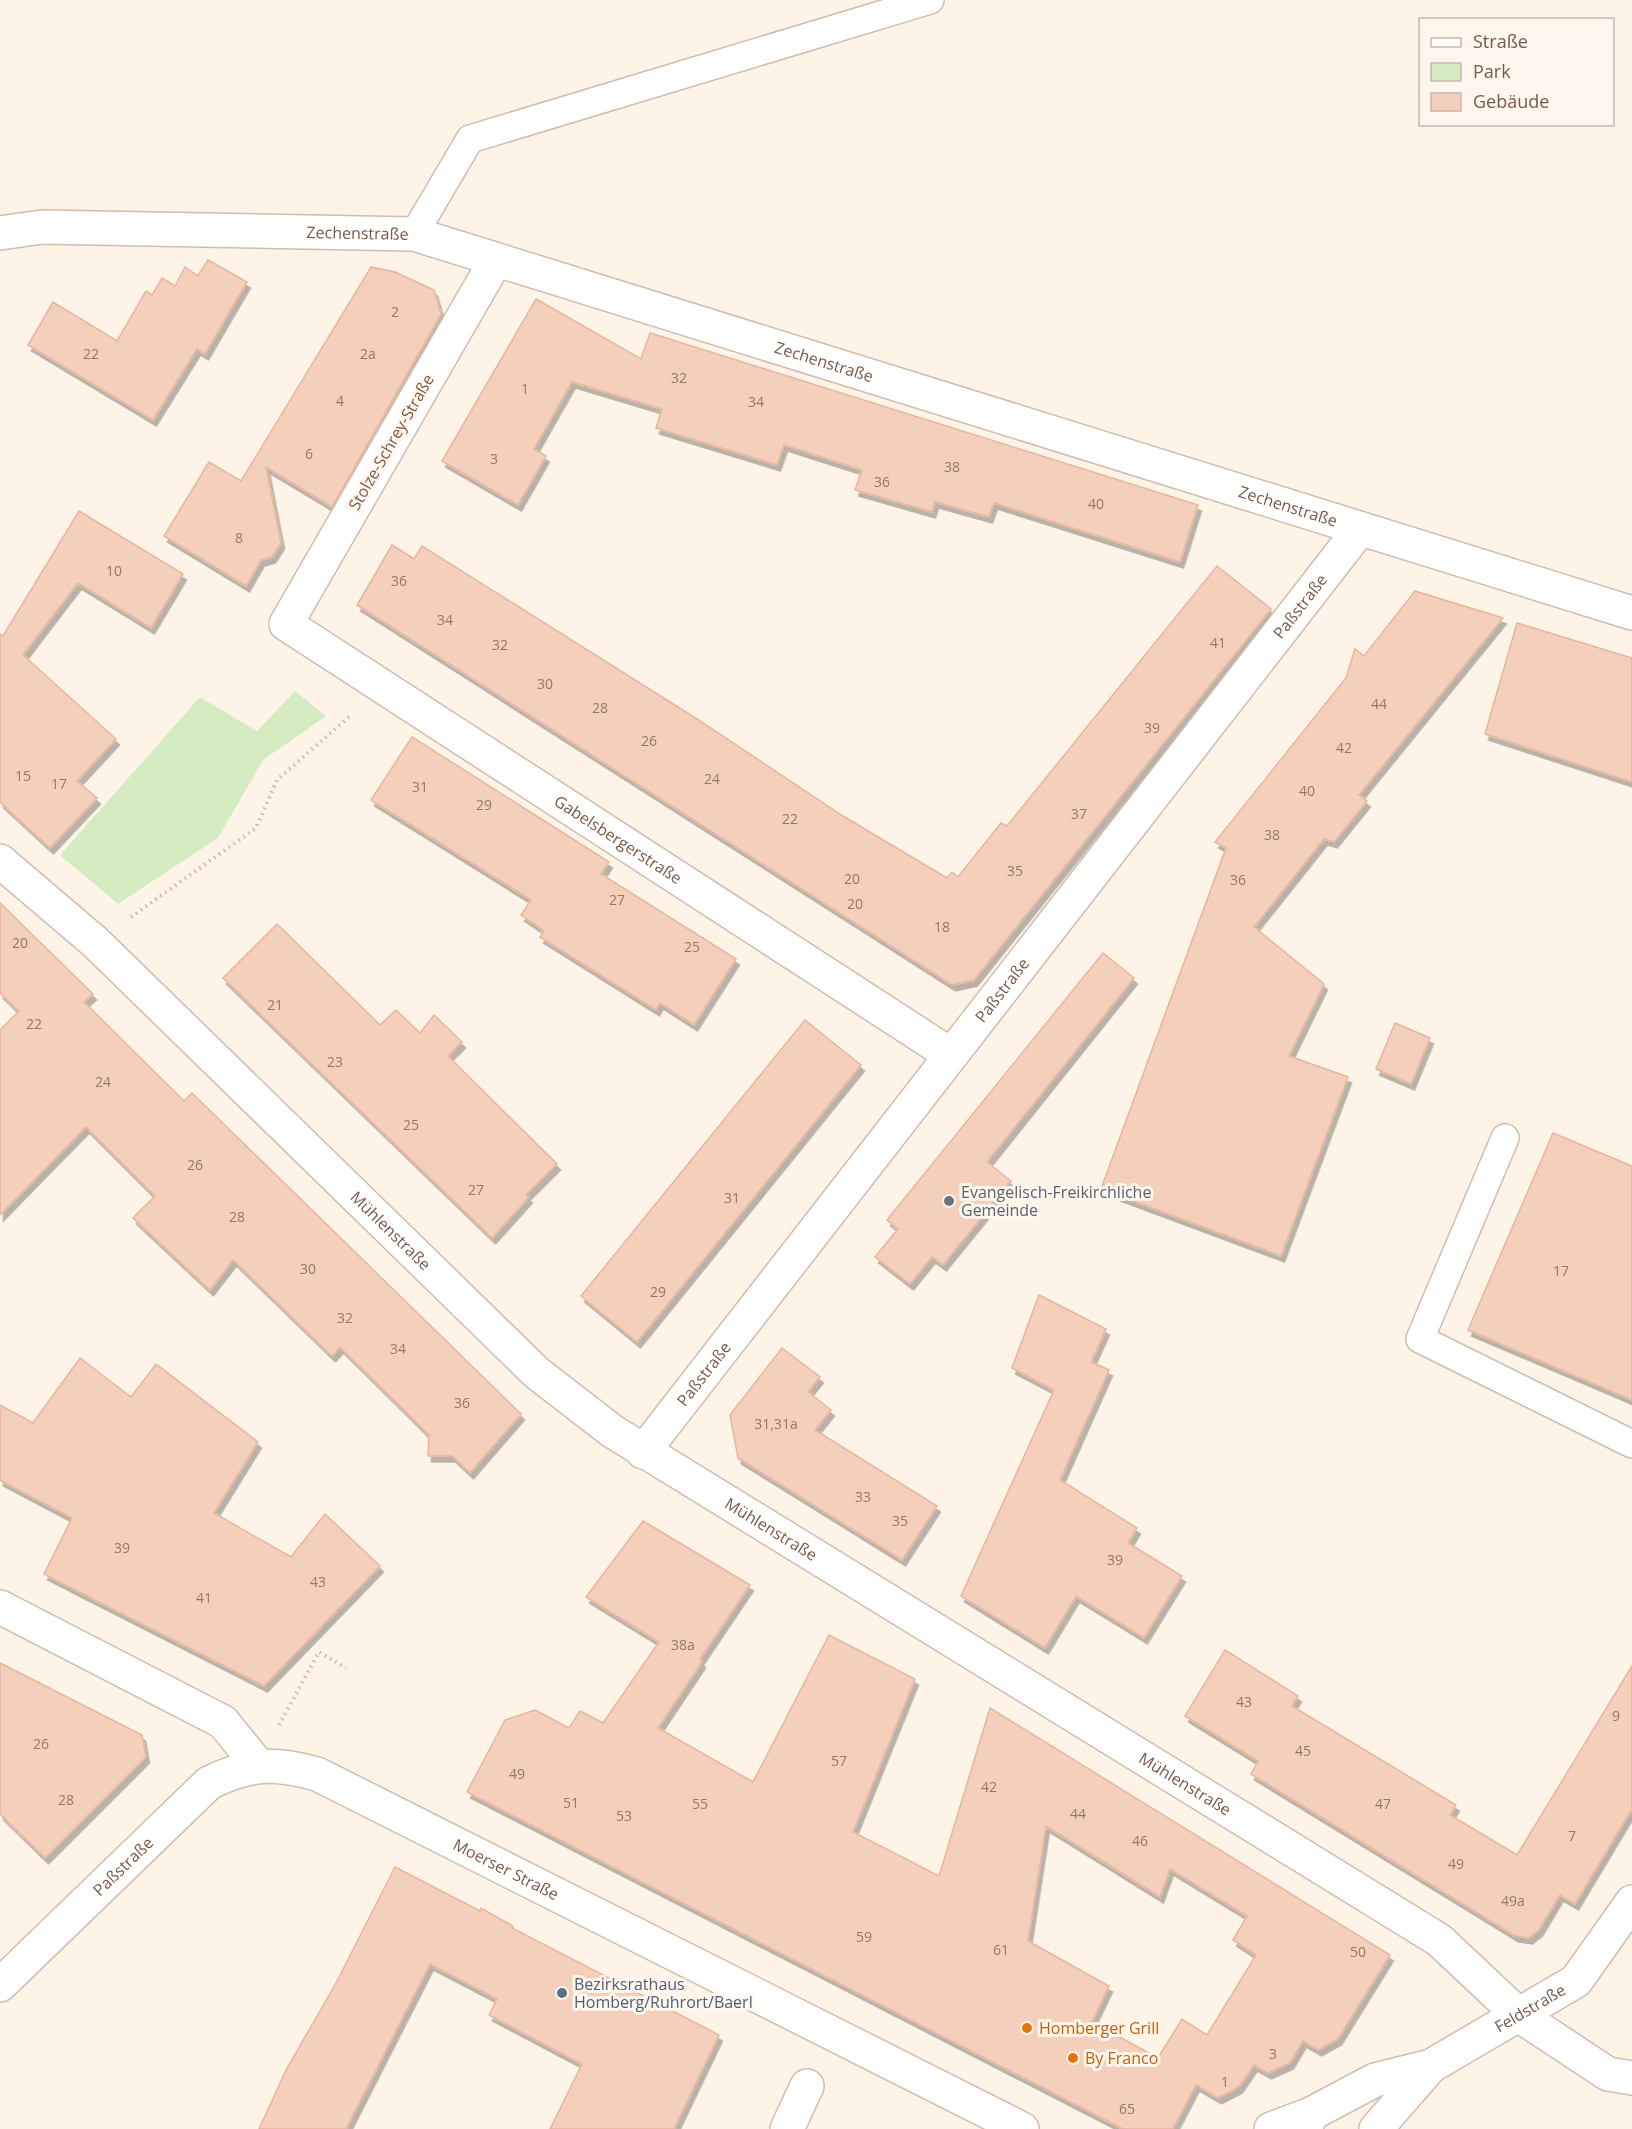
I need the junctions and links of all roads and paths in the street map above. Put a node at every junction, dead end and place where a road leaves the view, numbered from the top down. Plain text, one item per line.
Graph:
1 (930, 0) edge
2 (0, 233) edge
3 (414, 234) junction
4 (496, 260) junction
5 (1360, 530) junction
6 (1632, 613) edge
7 (286, 624) joint
8 (383, 687) junction
9 (0, 861) edge
10 (95, 942) junction
11 (951, 1055) junction
12 (1505, 1138) dead end
13 (1632, 1444) edge
14 (643, 1452) junction
15 (0, 1608) edge
16 (346, 1668) dead end
17 (258, 1765) junction
18 (1632, 1902) edge
19 (0, 1984) edge
20 (1520, 2016) junction
21 (1431, 2066) junction
22 (1632, 2078) edge
23 (807, 2086) dead end
24 (1308, 2122) edge
25 (787, 2129) edge
26 (1022, 2129) edge
27 (1271, 2129) edge
28 (1376, 2129) edge

1 - 3 lane
2 - 3 street, Zechenstraße
3 - 4 street, Zechenstraße
4 - 5 street, Zechenstraße
4 - 7 street, Stolze-Schrey-Straße
5 - 6 street, Zechenstraße
5 - 11 street, Paßstraße
7 - 8 street, Gabelsbergerstraße
8 - 10 path
8 - 11 street, Gabelsbergerstraße
9 - 10 street, Mühlenstraße
10 - 14 street, Mühlenstraße
11 - 14 street, Paßstraße
12 - 13 lane
14 - 20 street, Mühlenstraße
15 - 17 street
16 - 17 path
17 - 19 street, Paßstraße
17 - 26 street, Moerser Straße
18 - 20 street, Feldstraße
20 - 21 street, Feldstraße
20 - 22 street, Mühlenstraße
21 - 24 street, Feldstraße
21 - 28 street, Feldstraße
23 - 25 street
24 - 27 street, Feldstraße

